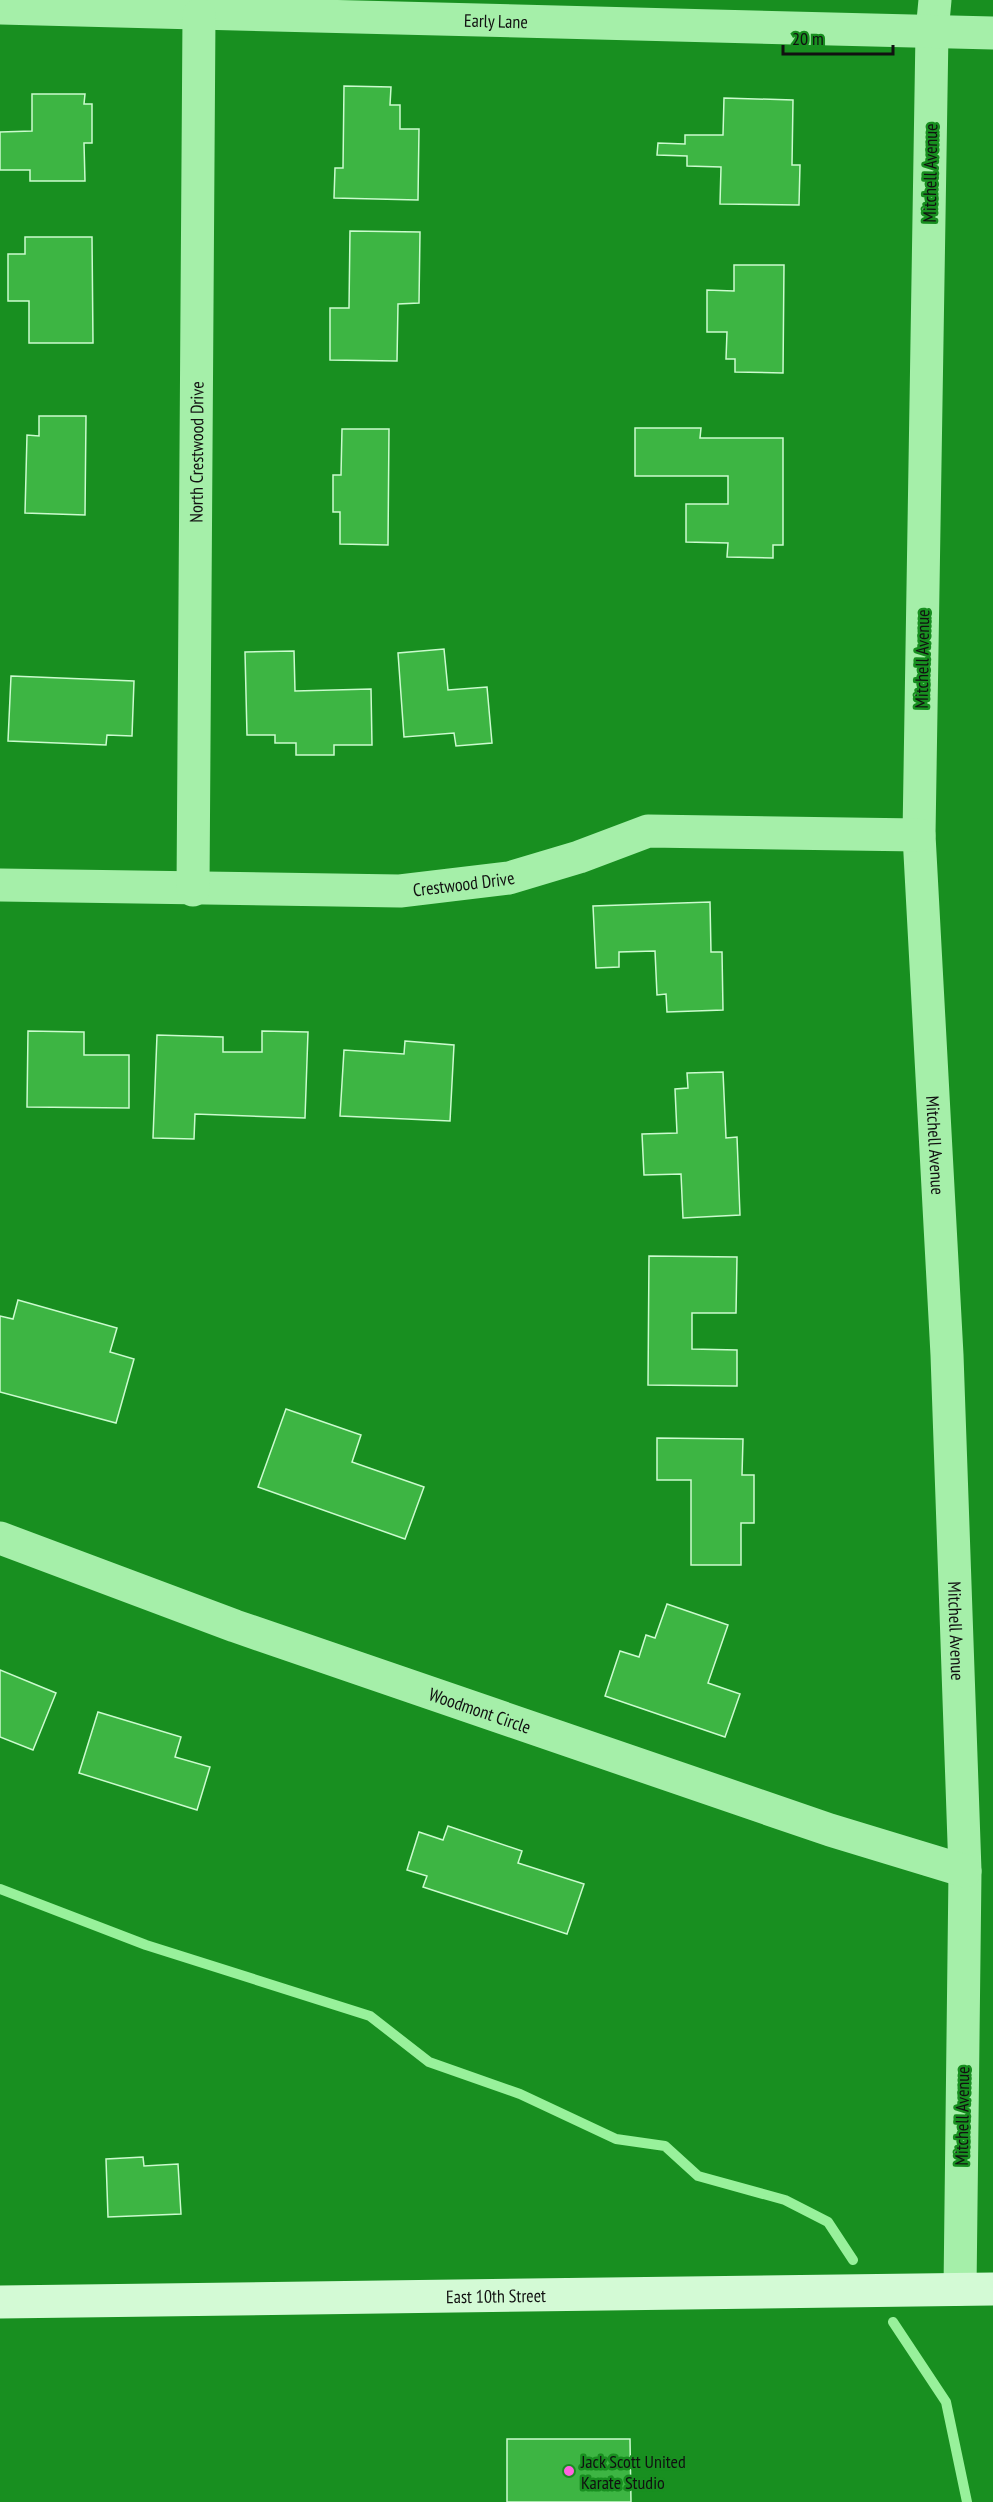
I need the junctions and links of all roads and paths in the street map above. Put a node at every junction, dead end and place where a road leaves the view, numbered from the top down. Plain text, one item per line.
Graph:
1 (935, 0) edge
2 (0, 8) edge
3 (199, 15) junction
4 (932, 32) junction
5 (993, 33) edge
6 (919, 835) junction
7 (0, 885) edge
8 (193, 890) junction
9 (0, 1538) edge
10 (964, 1870) junction
11 (960, 2289) junction
12 (993, 2289) edge
13 (0, 2302) edge

1 - 4 street, Mitchell Avenue
2 - 3 street, Early Lane
3 - 4 street, Early Lane
3 - 8 street, North Crestwood Drive
4 - 5 street, Early Lane
4 - 6 street, Mitchell Avenue
6 - 8 street, Crestwood Drive
6 - 10 street, Mitchell Avenue
7 - 8 street, Crestwood Drive
9 - 10 street, Woodmont Circle
10 - 11 street, Mitchell Avenue
11 - 12 main road, East 10th Street
11 - 13 main road, East 10th Street

